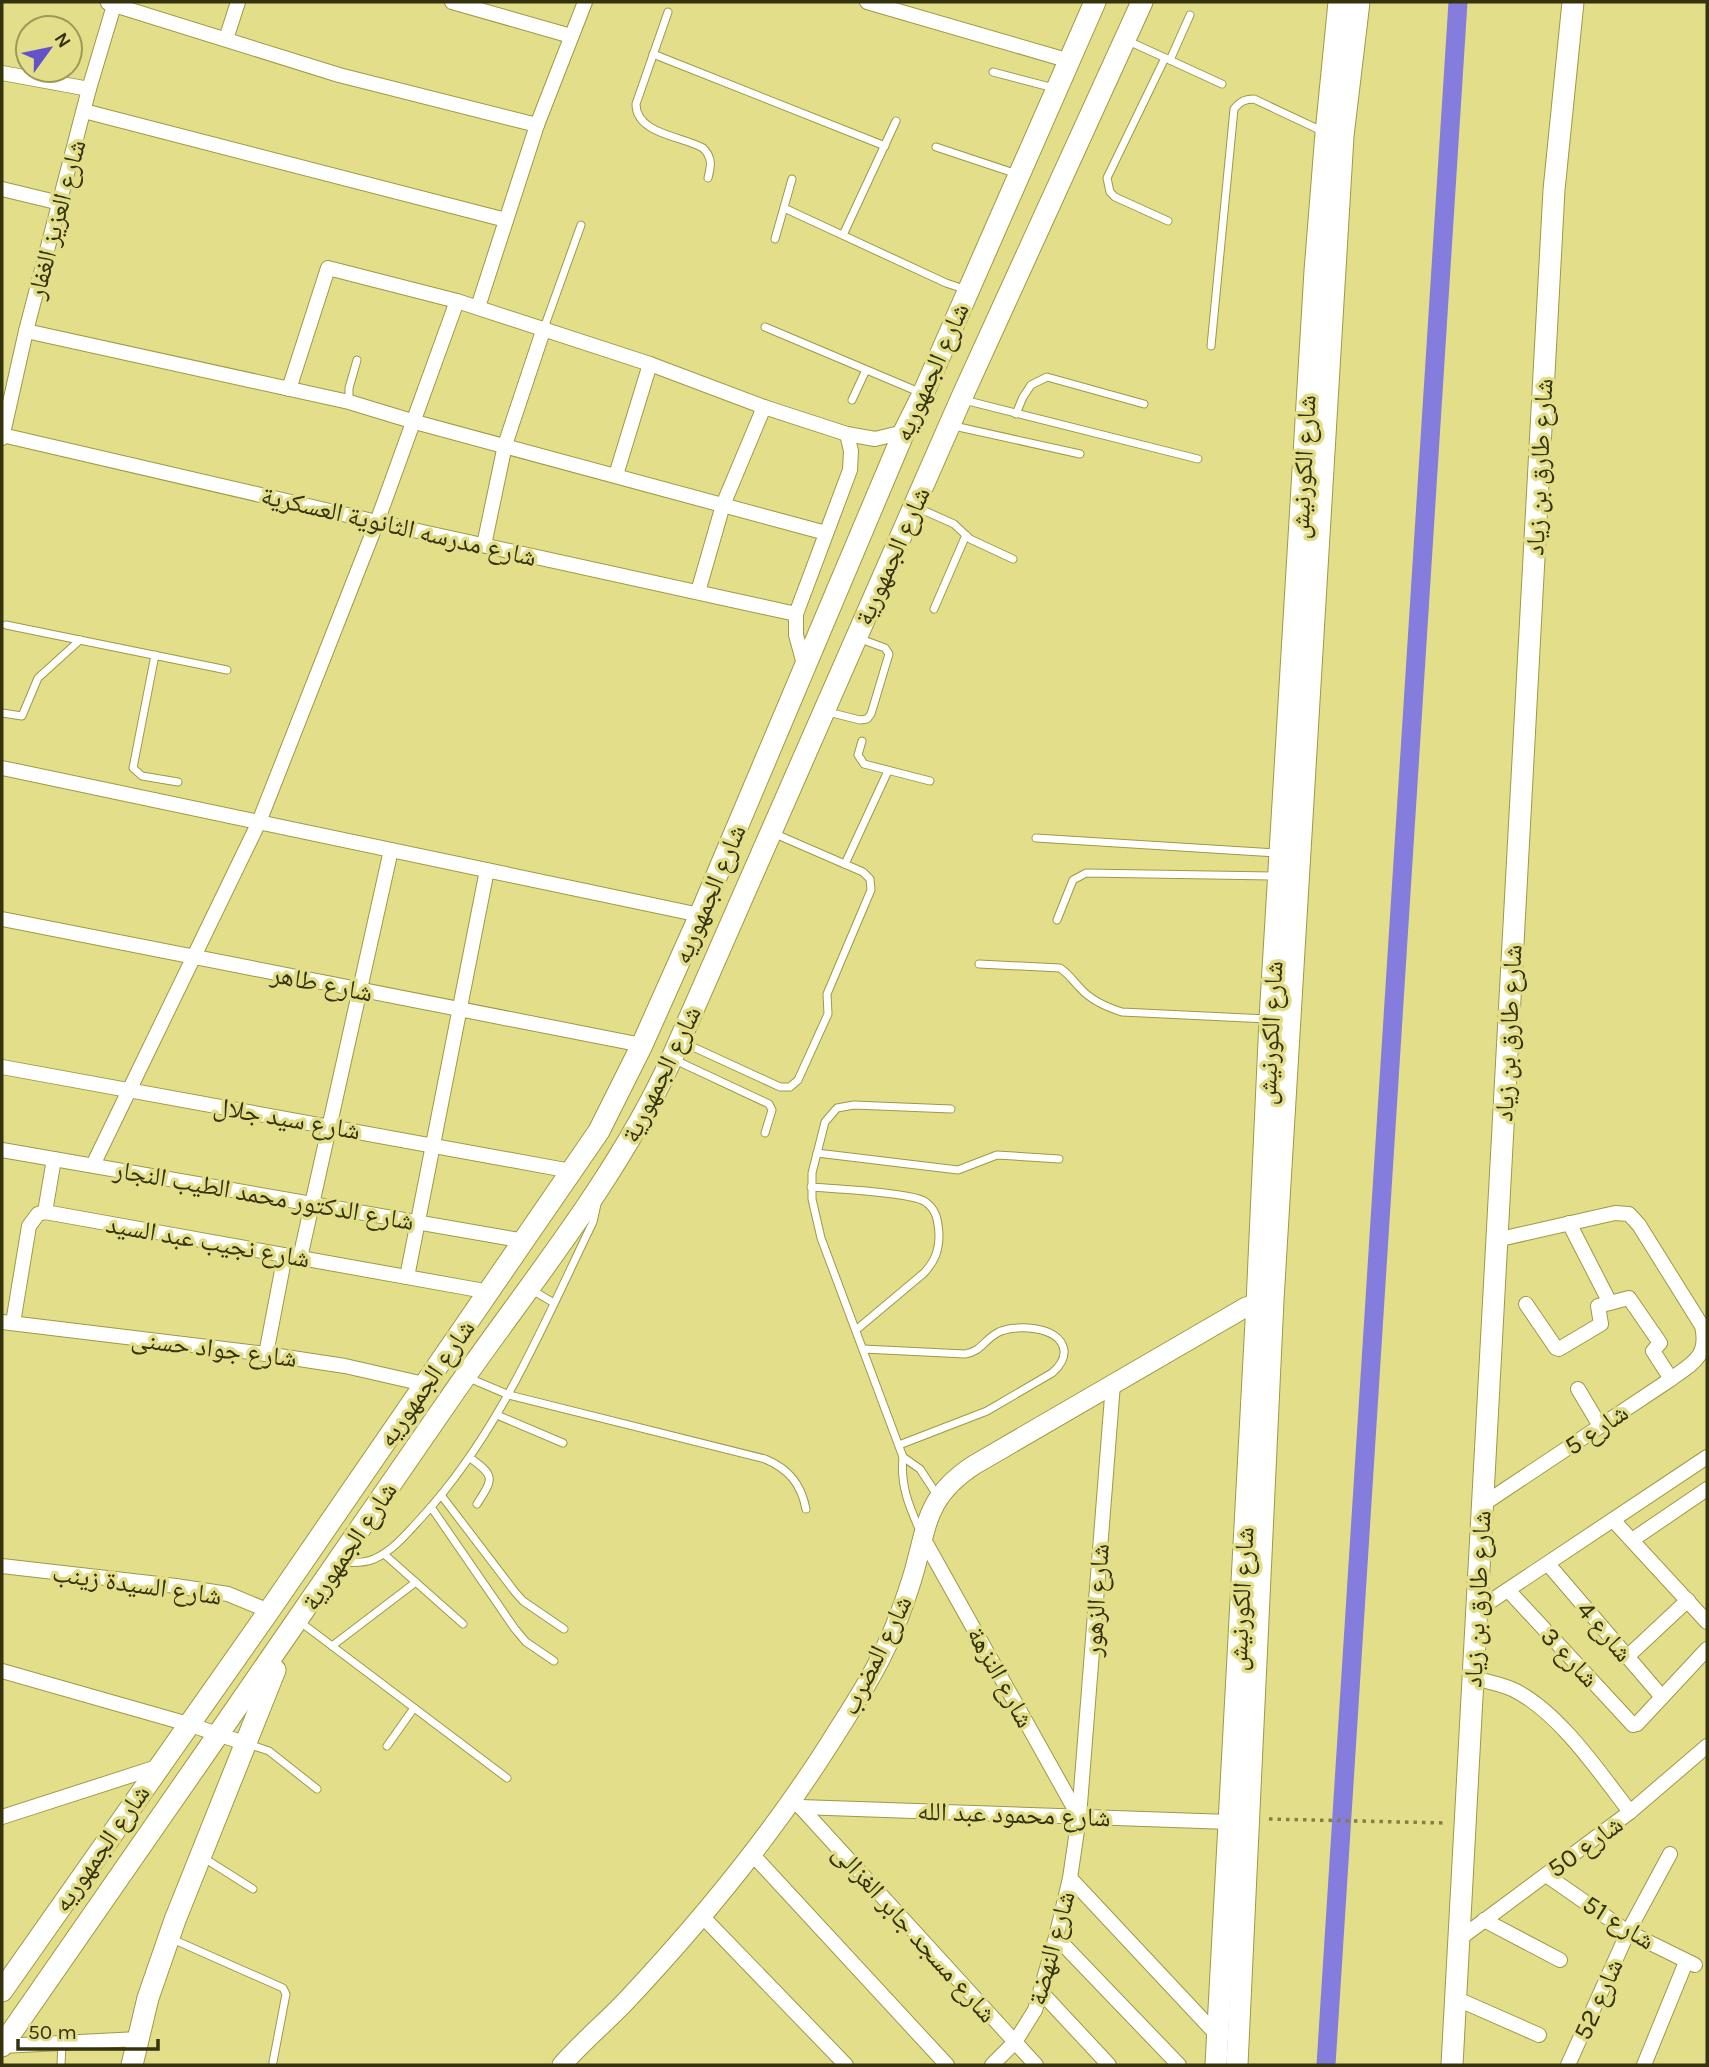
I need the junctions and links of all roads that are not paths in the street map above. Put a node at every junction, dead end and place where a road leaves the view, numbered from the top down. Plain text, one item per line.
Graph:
1 (238, 2) edge
2 (452, 2) edge
3 (585, 2) edge
4 (867, 2) edge
5 (1094, 2) edge
6 (1142, 2) edge
7 (1339, 2) edge
8 (1359, 2) edge
9 (1573, 2) edge
10 (111, 3) edge
11 (668, 12) dead end
12 (1190, 15) dead end
13 (571, 36) junction
14 (226, 39) junction
15 (1125, 40) junction
16 (653, 54) junction
17 (1167, 59) junction
18 (1070, 61) junction
19 (993, 72) dead end
20 (2, 73) edge
21 (1222, 84) dead end
22 (89, 89) junction
23 (1058, 89) junction
24 (84, 111) junction
25 (896, 121) dead end
26 (537, 125) junction
27 (1326, 133) junction
28 (885, 146) junction
29 (936, 148) dead end
30 (1018, 174) junction
31 (708, 178) dead end
32 (792, 179) dead end
33 (2, 189) edge
34 (60, 203) junction
35 (784, 208) junction
36 (506, 220) junction
37 (1168, 221) dead end
38 (581, 225) dead end
39 (843, 235) junction
40 (775, 239) dead end
41 (967, 291) junction
42 (457, 301) junction
43 (478, 307) junction
44 (765, 327) dead end
45 (544, 328) junction
46 (26, 331) junction
47 (1211, 346) dead end
48 (357, 360) dead end
49 (650, 363) junction
50 (866, 370) junction
51 (289, 389) junction
52 (923, 394) junction
53 (961, 399) junction
54 (852, 401) dead end
55 (349, 402) junction
56 (1144, 404) dead end
57 (764, 407) junction
58 (1016, 414) junction
59 (415, 422) junction
60 (950, 425) junction
61 (904, 432) junction
62 (847, 434) junction
63 (2, 436) edge
64 (505, 445) junction
65 (1080, 454) dead end
66 (1198, 459) dead end
67 (617, 475) junction
68 (723, 505) junction
69 (915, 507) junction
70 (867, 518) junction
71 (377, 522) junction
72 (904, 531) junction
73 (826, 533) junction
74 (966, 536) junction
75 (484, 545) junction
76 (851, 557) junction
77 (1013, 559) dead end
78 (886, 571) junction
79 (698, 593) junction
80 (934, 609) dead end
81 (796, 614) junction
82 (6, 625) dead end
83 (856, 637) junction
84 (80, 640) junction
85 (155, 655) junction
86 (805, 668) junction
87 (227, 670) dead end
88 (824, 711) junction
89 (2, 713) edge
90 (862, 741) dead end
91 (2, 768) edge
92 (888, 771) junction
93 (930, 781) dead end
94 (178, 782) dead end
95 (158, 790) junction
96 (259, 822) junction
97 (772, 833) junction
98 (1036, 838) dead end
99 (391, 850) junction
100 (1280, 853) junction
101 (845, 864) junction
102 (487, 870) junction
103 (1279, 876) junction
104 (701, 915) junction
105 (2, 919) edge
106 (1056, 920) dead end
107 (193, 957) junction
108 (979, 964) dead end
109 (359, 990) junction
110 (459, 1010) junction
111 (1270, 1019) junction
112 (642, 1045) junction
113 (676, 1050) junction
114 (2, 1067) edge
115 (130, 1090) junction
116 (951, 1109) dead end
117 (330, 1126) junction
118 (765, 1133) dead end
119 (433, 1145) junction
120 (2, 1150) edge
121 (817, 1153) junction
122 (54, 1159) junction
123 (1059, 1159) dead end
124 (93, 1166) junction
125 (571, 1171) junction
126 (811, 1187) junction
127 (598, 1189) junction
128 (312, 1204) junction
129 (45, 1212) junction
130 (418, 1222) junction
131 (1569, 1223) junction
132 (1496, 1240) junction
133 (525, 1241) junction
134 (285, 1255) junction
135 (300, 1258) junction
136 (407, 1277) junction
137 (528, 1288) junction
138 (490, 1292) junction
139 (1265, 1301) junction
140 (554, 1303) junction
141 (1610, 1303) junction
142 (1526, 1304) dead end
143 (7, 1322) edge
144 (856, 1330) junction
145 (1707, 1348) edge
146 (863, 1349) junction
147 (266, 1354) junction
148 (465, 1376) junction
149 (1671, 1379) junction
150 (424, 1384) junction
151 (1112, 1384) junction
152 (1577, 1389) dead end
153 (509, 1395) junction
154 (497, 1415) junction
155 (1600, 1426) junction
156 (563, 1443) dead end
157 (899, 1445) junction
158 (903, 1457) junction
159 (1707, 1457) edge
160 (470, 1458) junction
161 (1707, 1489) edge
162 (441, 1495) junction
163 (937, 1497) junction
164 (477, 1504) dead end
165 (1482, 1505) junction
166 (431, 1507) junction
167 (806, 1509) dead end
168 (1613, 1521) junction
169 (923, 1538) junction
170 (1632, 1540) junction
171 (313, 1547) junction
172 (384, 1554) junction
173 (338, 1562) junction
174 (1548, 1564) junction
175 (2, 1566) edge
176 (416, 1582) junction
177 (1508, 1590) junction
178 (1688, 1600) junction
179 (269, 1611) junction
180 (1476, 1611) junction
181 (1707, 1622) edge
182 (463, 1624) dead end
183 (295, 1626) junction
184 (564, 1629) dead end
185 (332, 1646) junction
186 (1707, 1649) edge
187 (1627, 1657) junction
188 (554, 1661) dead end
189 (2, 1671) edge
190 (1472, 1678) junction
191 (1662, 1697) junction
192 (414, 1708) junction
193 (188, 1724) junction
194 (219, 1735) junction
195 (244, 1743) junction
196 (387, 1746) dead end
197 (1707, 1746) edge
198 (157, 1767) junction
199 (507, 1779) dead end
200 (317, 1789) dead end
201 (797, 1803) junction
202 (1630, 1812) junction
203 (2, 1817) edge
204 (1079, 1817) junction
205 (1229, 1822) junction
206 (1670, 1854) dead end
207 (753, 1855) junction
208 (200, 1856) junction
209 (1546, 1875) junction
210 (1070, 1878) junction
211 (253, 1889) dead end
212 (702, 1916) junction
213 (1484, 1920) junction
214 (1628, 1932) junction
215 (1056, 1937) junction
216 (168, 1938) junction
217 (1458, 1940) junction
218 (1560, 1960) dead end
219 (2, 1991) edge
220 (1041, 1992) junction
221 (1455, 1998) junction
222 (1217, 2035) junction
223 (1539, 2035) dead end
224 (138, 2039) junction
225 (1015, 2042) junction
226 (62, 2043) junction
227 (2, 2046) edge
228 (273, 2062) dead end
229 (570, 2063) edge
230 (1457, 2063) edge
231 (61, 2065) edge
232 (132, 2065) edge
233 (846, 2065) edge
234 (947, 2065) edge
235 (992, 2065) edge
236 (1036, 2065) edge
237 (1109, 2065) edge
238 (1179, 2065) edge
239 (1216, 2065) edge
240 (1237, 2065) edge
241 (1569, 2065) edge
242 (1644, 2065) edge

1 - 14 street
2 - 13 street
3 - 13 street
4 - 18 street
5 - 18 main road, شارع الجمهوريه
6 - 15 main road, شارع الجمهورية
7 - 27 main road, شارع الكورنيش
8 - 139 main road, شارع الكورنيش
9 - 132 main road, شارع طارق بن زياد
10 - 14 street
10 - 22 street, شارع العزيز الغفار
11 - 16 lane
12 - 17 lane
13 - 26 street
14 - 26 street
15 - 17 lane
15 - 53 main road, شارع الجمهورية
16 - 28 lane
16 - 31 lane
17 - 21 lane
17 - 37 lane
18 - 23 main road, شارع الجمهوريه
19 - 23 lane
20 - 22 street
22 - 24 street, شارع العزيز الغفار
23 - 30 main road, شارع الجمهوريه
24 - 34 street, شارع العزيز الغفار
24 - 36 street
25 - 28 lane
26 - 36 street
27 - 47 lane
27 - 100 main road, شارع الكورنيش
28 - 39 lane
29 - 30 lane
30 - 41 main road, شارع الجمهوريه
32 - 35 lane
33 - 34 street
34 - 46 street, شارع العزيز الغفار
35 - 39 lane
35 - 40 lane
36 - 43 street
38 - 45 lane
39 - 41 lane
41 - 52 main road, شارع الجمهوريه
42 - 43 street
42 - 51 street
42 - 59 street
43 - 45 street
44 - 50 lane
45 - 49 street
45 - 64 street
46 - 51 street
46 - 63 street, شارع العزيز الغفار
48 - 55 lane
49 - 57 street
49 - 67 street
50 - 52 lane
50 - 54 lane
51 - 55 street
52 - 61 main road, شارع الجمهوريه
53 - 58 lane
53 - 60 main road, شارع الجمهورية
55 - 59 street
56 - 58 lane
57 - 62 street
57 - 68 street
58 - 66 lane
59 - 64 street
59 - 71 street
60 - 65 lane
60 - 69 main road, شارع الجمهورية
61 - 62 street
61 - 70 main road, شارع الجمهوريه
62 - 73 street
63 - 71 street, شارع مدرسه الثانوية العسكرية
64 - 67 street
64 - 75 street
67 - 68 street
68 - 73 street
68 - 79 street
69 - 72 main road, شارع الجمهورية
69 - 74 lane
70 - 72 main road
70 - 76 main road, شارع الجمهوريه
71 - 75 street, شارع مدرسه الثانوية العسكرية
71 - 96 street
72 - 78 main road, شارع الجمهورية
73 - 81 street
74 - 77 lane
74 - 80 lane
75 - 79 street, شارع مدرسه الثانوية العسكرية
76 - 78 main road
76 - 86 main road, شارع الجمهوريه
78 - 83 main road, شارع الجمهورية
79 - 81 street, شارع مدرسه الثانوية العسكرية
81 - 86 street
82 - 84 lane
83 - 88 main road, شارع الجمهورية
83 - 88 lane
84 - 85 lane
84 - 89 lane
85 - 87 lane
85 - 95 lane
86 - 104 main road, شارع الجمهوريه
88 - 97 main road, شارع الجمهورية
90 - 92 lane
91 - 95 street
92 - 93 lane
92 - 101 lane
94 - 95 lane
95 - 96 street
96 - 99 street
96 - 107 street
97 - 101 lane
97 - 113 main road, شارع الجمهورية
98 - 100 lane
99 - 102 street
99 - 109 street
100 - 103 main road, شارع الكورنيش
101 - 113 lane
102 - 104 street
102 - 110 street
103 - 106 lane
103 - 111 main road, شارع الكورنيش
104 - 112 main road, شارع الجمهوريه
105 - 107 street, شارع طاهر
107 - 109 street, شارع طاهر
107 - 115 street
108 - 111 lane
109 - 110 street, شارع طاهر
109 - 117 street
110 - 112 street, شارع طاهر
110 - 119 street
111 - 139 main road, شارع الكورنيش
112 - 125 main road, شارع الجمهوريه
113 - 118 lane
113 - 127 main road, شارع الجمهورية
114 - 115 street, شارع سيد جلال
115 - 117 street, شارع سيد جلال
115 - 124 street
116 - 121 lane
117 - 119 street, شارع سيد جلال
117 - 128 street
119 - 125 street, شارع سيد جلال
119 - 130 street
120 - 122 street, شارع الدكتور محمد الطيب النجار
121 - 123 lane
121 - 126 lane
122 - 124 street, شارع الدكتور محمد الطيب النجار
122 - 129 street
124 - 128 street, شارع الدكتور محمد الطيب النجار
125 - 133 main road, شارع الجمهوريه
126 - 144 lane
126 - 144 lane
127 - 137 main road, شارع الجمهورية
127 - 140 lane
128 - 130 street, شارع الدكتور محمد الطيب النجار
128 - 135 street
129 - 134 street, شارع نجيب عبد السيد
129 - 143 street
130 - 133 street, شارع الدكتور محمد الطيب النجار
130 - 136 street
131 - 132 street
131 - 141 street
131 - 145 street
132 - 165 main road, شارع طارق بن زياد
133 - 138 main road, شارع الجمهوريه
134 - 135 street, شارع نجيب عبد السيد
134 - 147 street
135 - 136 street, شارع نجيب عبد السيد
136 - 138 street, شارع نجيب عبد السيد
137 - 140 lane
137 - 148 main road, شارع الجمهورية
138 - 150 main road, شارع الجمهوريه
139 - 151 street, شارع المضرب
139 - 205 main road, شارع الكورنيش
139 - 240 main road, شارع الكورنيش
140 - 153 lane
141 - 142 street
141 - 149 street
143 - 147 street, شارع جواد حسنى
144 - 146 lane
145 - 149 street, شارع 5
146 - 157 lane
146 - 157 lane
147 - 150 street, شارع جواد حسنى
148 - 153 lane
148 - 173 main road, شارع الجمهورية
149 - 155 street, شارع 5
150 - 171 main road, شارع الجمهوريه
151 - 163 street, شارع المضرب
151 - 204 street, شارع الزهور
152 - 155 street
153 - 154 lane
153 - 167 lane
154 - 156 lane
154 - 160 lane
155 - 165 street, شارع 5
157 - 158 lane
158 - 163 lane
158 - 169 lane
159 - 168 street
160 - 162 lane
160 - 164 lane
161 - 170 street
162 - 166 lane
162 - 184 lane
163 - 169 street, شارع المضرب
165 - 180 main road, شارع طارق بن زياد
166 - 172 lane
166 - 188 lane
168 - 170 street
168 - 174 street
169 - 201 street, شارع المضرب
169 - 204 street, شارع النزهة
170 - 178 street
171 - 173 main road
171 - 179 main road, شارع الجمهوريه
172 - 173 lane
172 - 176 lane
173 - 183 main road, شارع الجمهورية
174 - 177 street
174 - 187 street, شارع 4
175 - 179 street, شارع السيدة زينب
176 - 182 lane
176 - 185 lane
177 - 180 street
177 - 191 street, شارع 3
178 - 181 street
178 - 187 street
179 - 193 main road, شارع الجمهوريه
180 - 190 main road, شارع طارق بن زياد
183 - 185 lane
183 - 194 main road, شارع الجمهورية
183 - 195 main road
185 - 192 lane
186 - 191 street
187 - 191 street, شارع 4
189 - 193 street
190 - 202 street
190 - 217 main road, شارع طارق بن زياد
192 - 196 lane
192 - 199 lane
193 - 194 street
193 - 198 main road, شارع الجمهوريه
194 - 195 street
194 - 227 main road, شارع الجمهورية
195 - 200 lane
195 - 208 main road
197 - 202 street, شارع 50
198 - 203 street
198 - 219 main road, شارع الجمهوريه
201 - 204 street, شارع محمود عبد الله
201 - 207 street, شارع المضرب
201 - 225 street, شارع مسجد جابر الغزالى
202 - 209 street, شارع 50
204 - 205 street, شارع محمود عبد الله
204 - 210 street, شارع النهضة
205 - 222 main road, شارع الكورنيش
206 - 214 street, شارع 52
207 - 212 street, شارع المضرب
207 - 234 street
208 - 211 lane
208 - 216 main road
209 - 213 street, شارع 50
209 - 214 street, شارع 51
210 - 215 street, شارع النهضة
210 - 222 street
212 - 229 street, شارع المضرب
212 - 233 street
213 - 217 street, شارع 50
213 - 218 street
214 - 241 street, شارع 52
214 - 242 street, شارع 51
215 - 220 street, شارع النهضة
215 - 238 street
216 - 224 main road
216 - 228 lane
217 - 221 main road, شارع طارق بن زياد
220 - 225 street, شارع النهضة
220 - 237 street
221 - 223 street
221 - 230 main road, شارع طارق بن زياد
222 - 239 main road, شارع الكورنيش
224 - 226 street
224 - 232 main road
225 - 235 street, شارع النهضة
225 - 236 street, شارع مسجد جابر الغزالى
226 - 227 street
226 - 231 lane

